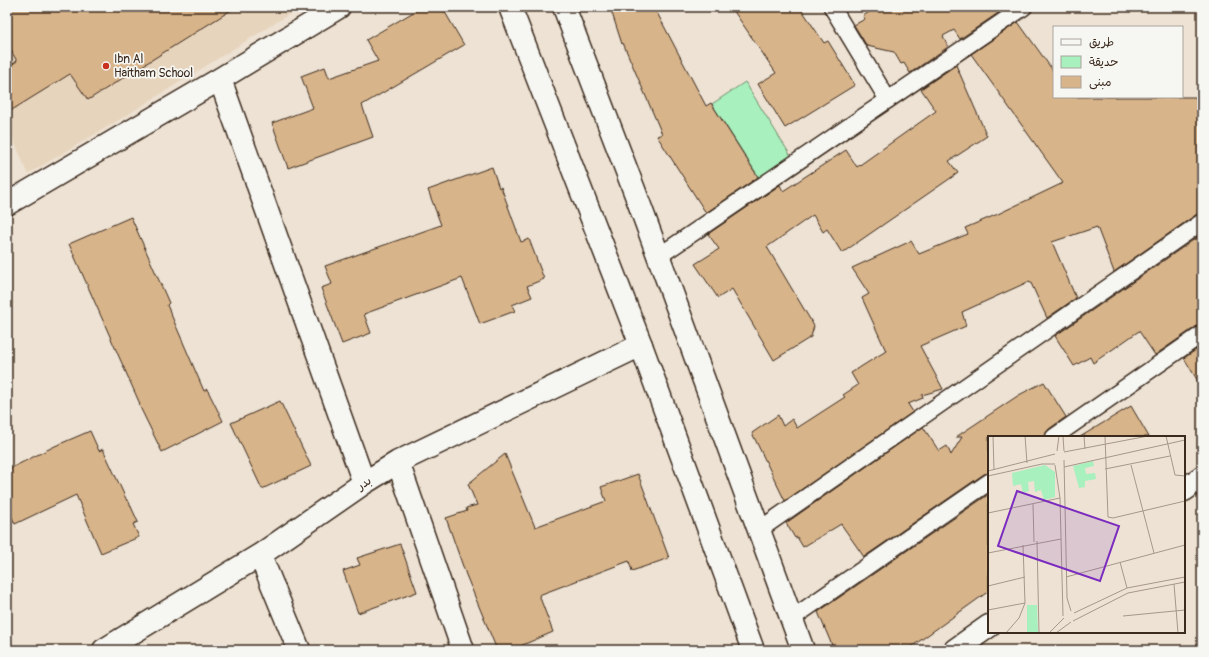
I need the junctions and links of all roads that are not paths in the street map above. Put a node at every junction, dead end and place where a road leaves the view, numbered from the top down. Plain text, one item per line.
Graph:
1 (338, 7) edge
2 (510, 7) edge
3 (564, 7) edge
4 (832, 7) edge
5 (1024, 7) edge
6 (220, 79) junction
7 (888, 100) junction
8 (7, 204) edge
9 (1202, 222) edge
10 (659, 256) junction
11 (1202, 334) edge
12 (641, 346) junction
13 (1055, 436) edge
14 (398, 462) junction
15 (1202, 477) edge
16 (364, 483) junction
17 (988, 483) edge
18 (1185, 489) edge
19 (759, 530) junction
20 (260, 555) junction
21 (791, 619) junction
22 (988, 627) edge
23 (104, 650) edge
24 (298, 650) edge
25 (463, 650) edge
26 (753, 650) edge
27 (803, 650) edge
28 (955, 650) edge

1 - 6 street
2 - 12 street
3 - 10 street
4 - 7 lane
5 - 7 lane
6 - 8 street
6 - 16 street
7 - 10 lane
9 - 19 lane
10 - 19 street
11 - 13 lane
12 - 14 street, بدر
12 - 26 street
14 - 16 street, بدر
14 - 25 street
15 - 18 street
16 - 20 street, بدر
17 - 21 lane
19 - 21 street
20 - 23 street, بدر
20 - 24 street
21 - 27 street
22 - 28 street

